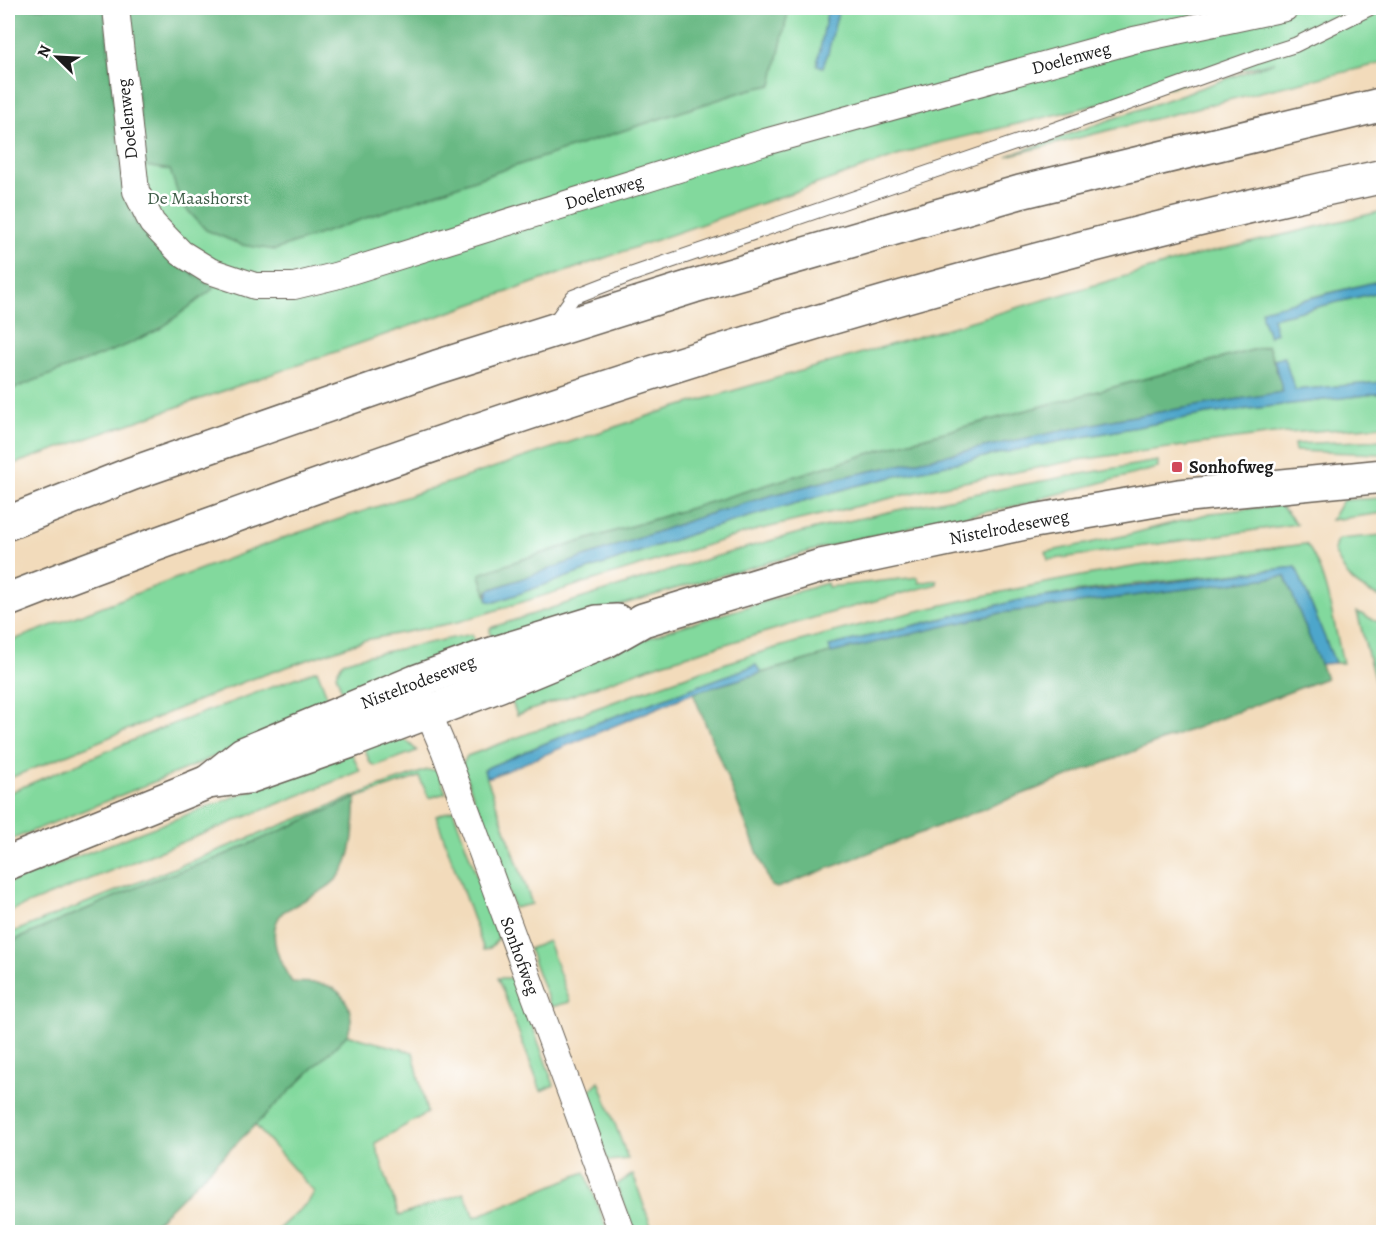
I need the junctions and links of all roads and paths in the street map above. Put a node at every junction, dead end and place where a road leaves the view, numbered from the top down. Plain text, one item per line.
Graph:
1 (116, 8) edge
2 (1285, 8) edge
3 (1370, 8) edge
4 (1383, 104) edge
5 (1383, 176) edge
6 (548, 332) junction
7 (1383, 476) edge
8 (8, 523) edge
9 (8, 600) edge
10 (643, 620) junction
11 (415, 682) junction
12 (427, 712) junction
13 (208, 782) junction
14 (8, 862) edge
15 (622, 1233) edge

1 - 2 street, Doelenweg
3 - 6 lane
4 - 6 main road
5 - 9 main road
6 - 8 main road
7 - 10 main road, Nistelrodeseweg
10 - 11 main road, Nistelrodeseweg
10 - 12 main road, Nistelrodeseweg
11 - 12 street, Sonhofweg
11 - 13 main road, Nistelrodeseweg
12 - 13 main road, Nistelrodeseweg
12 - 15 street, Sonhofweg
13 - 14 main road, Nistelrodeseweg

